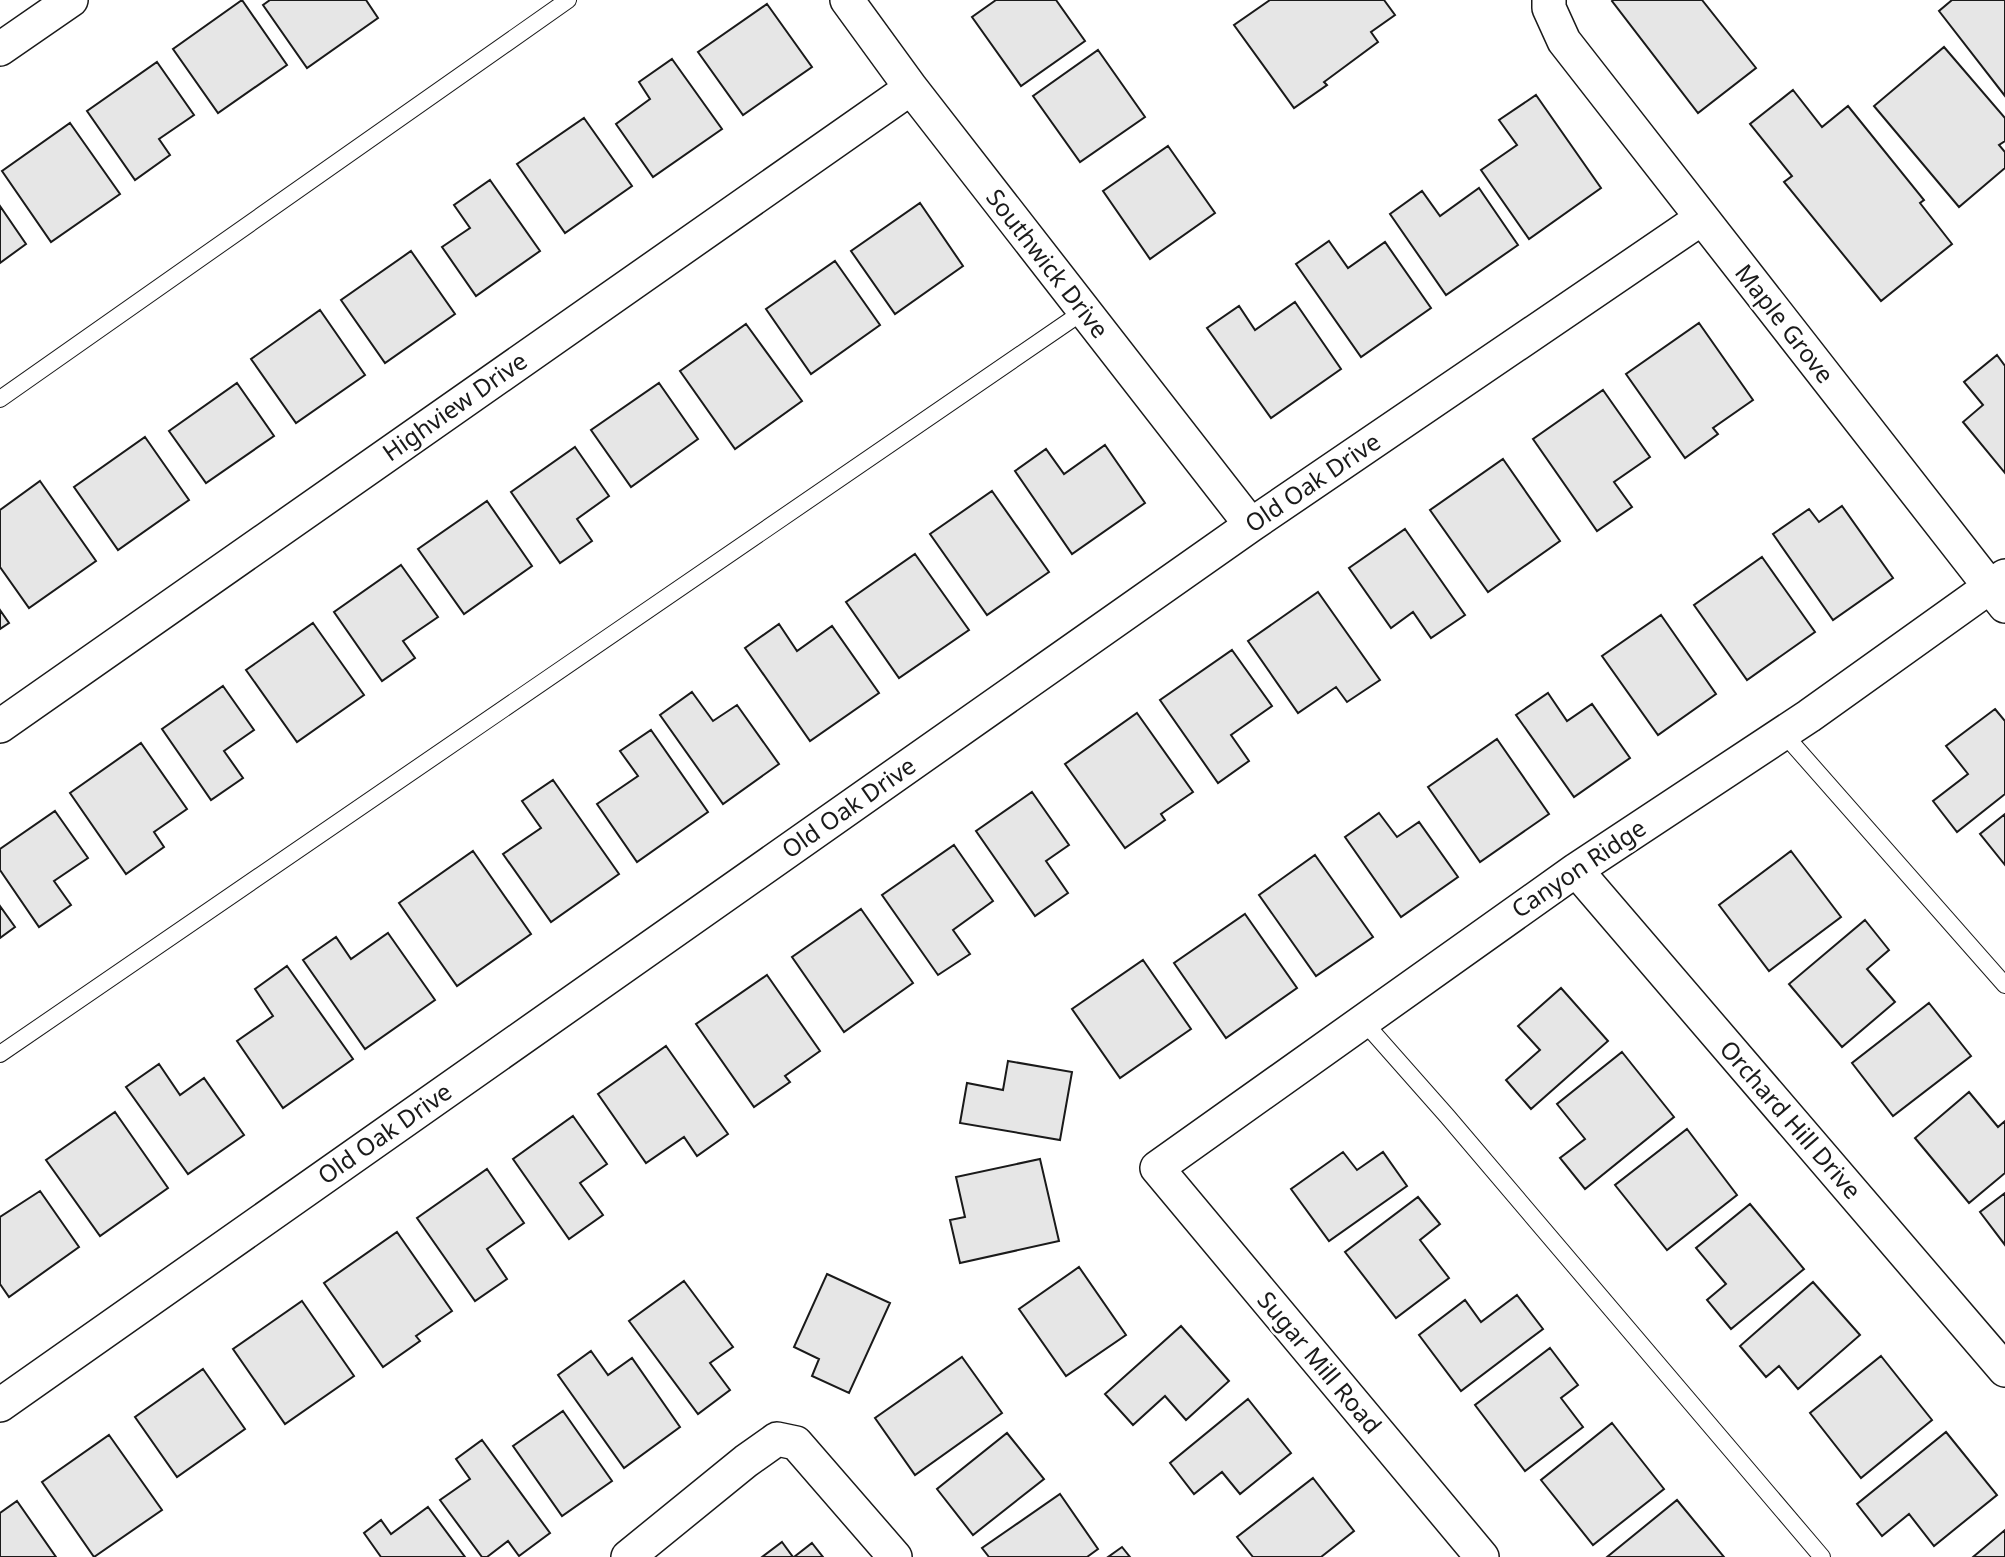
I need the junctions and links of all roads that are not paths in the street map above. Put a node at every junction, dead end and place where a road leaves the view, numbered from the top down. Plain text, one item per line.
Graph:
1 (71, 0) edge
2 (568, 0) edge
3 (847, 0) edge
4 (1549, 0) edge
5 (0, 49) edge
6 (911, 88) junction
7 (1702, 218) junction
8 (1084, 311) junction
9 (0, 399) edge
10 (1251, 525) junction
11 (2000, 590) edge
12 (0, 726) edge
13 (1783, 733) junction
14 (1576, 870) junction
15 (2005, 985) edge
16 (1363, 1021) junction
17 (0, 1054) edge
18 (1157, 1168) joint
19 (2005, 1370) edge
20 (0, 1405) edge
21 (628, 1557) edge
22 (895, 1557) edge
23 (1482, 1557) edge
24 (1822, 1557) edge

1 - 5 street
2 - 9 lane
3 - 6 street, Southwick Drive
4 - 7 street, Maple Grove
6 - 8 street, Southwick Drive
6 - 12 street, Highview Drive
7 - 10 street, Old Oak Drive
7 - 11 street, Maple Grove
8 - 10 street, Southwick Drive
8 - 17 lane
10 - 20 street, Old Oak Drive
11 - 13 street, Canyon Ridge
13 - 14 street, Canyon Ridge
13 - 15 lane
14 - 16 street, Canyon Ridge
14 - 19 street, Orchard Hill Drive
16 - 18 street, Canyon Ridge
16 - 24 lane
18 - 23 street, Sugar Mill Road
21 - 22 street

